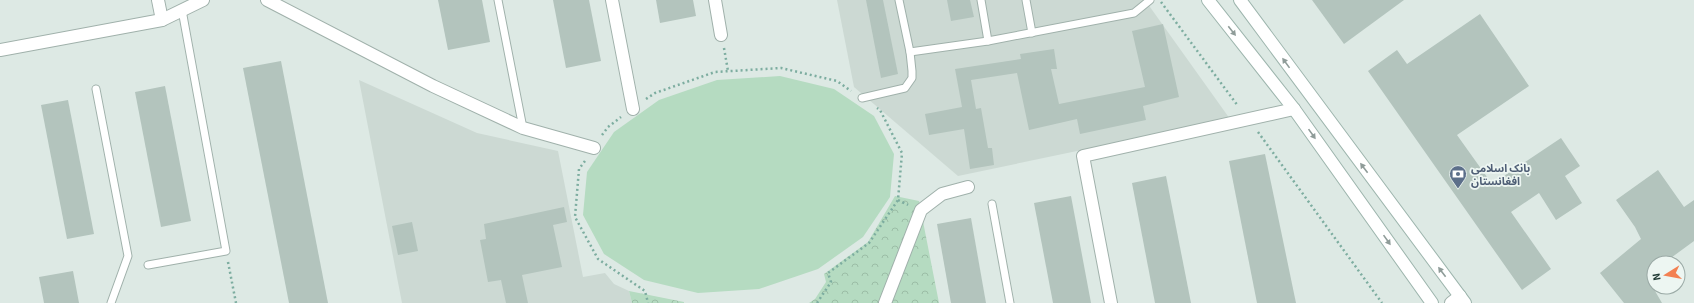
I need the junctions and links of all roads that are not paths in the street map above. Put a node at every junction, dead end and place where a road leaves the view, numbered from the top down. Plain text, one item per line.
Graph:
1 (158, 0) edge
2 (203, 0) edge
3 (267, 0) edge
4 (498, 0) edge
5 (612, 0) edge
6 (715, 0) edge
7 (899, 0) edge
8 (981, 0) edge
9 (1026, 0) edge
10 (1150, 0) edge
11 (1208, 0) edge
12 (1240, 0) edge
13 (182, 10) junction
14 (162, 20) junction
15 (1032, 33) junction
16 (721, 35) road end
17 (988, 41) junction
18 (0, 50) edge
19 (910, 52) junction
20 (96, 89) dead end
21 (862, 98) road end
22 (633, 109) road end
23 (1294, 109) junction
24 (522, 128) junction
25 (594, 148) road end
26 (968, 187) dead end
27 (992, 204) dead end
28 (148, 265) dead end
29 (1459, 301) edge
30 (111, 303) edge
31 (885, 303) edge
32 (1010, 303) edge
33 (1111, 303) edge
34 (1432, 303) edge

1 - 14 street
2 - 13 street
3 - 24 street
4 - 24 lane
5 - 22 street
6 - 16 street
7 - 19 lane
8 - 17 lane
9 - 15 lane
10 - 15 lane
11 -> 23 street
29 -> 12 street
13 - 14 street
13 - 28 lane
14 - 18 street
15 - 17 lane
17 - 19 lane
19 - 21 lane
20 - 30 lane
23 - 33 street
23 -> 34 street
24 - 25 street
26 - 31 street
27 - 32 lane

